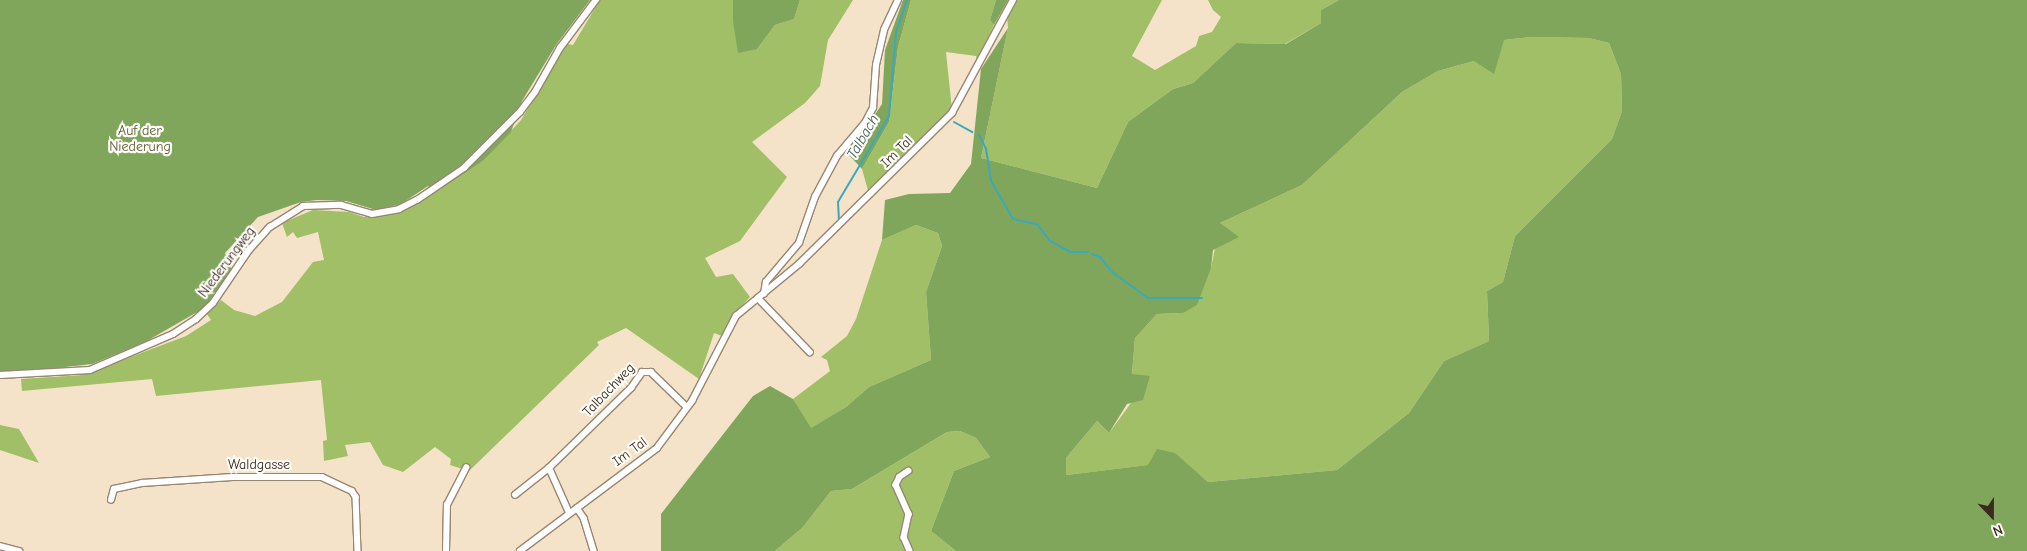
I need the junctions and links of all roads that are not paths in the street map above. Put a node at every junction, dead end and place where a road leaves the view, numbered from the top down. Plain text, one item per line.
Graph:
1 (596, 0) edge
2 (898, 0) edge
3 (1013, 0) edge
4 (764, 294) junction
5 (758, 298) junction
6 (810, 352) dead end
7 (0, 375) edge
8 (688, 407) junction
9 (466, 468) dead end
10 (549, 468) junction
11 (909, 471) dead end
12 (515, 495) dead end
13 (111, 500) dead end
14 (577, 508) junction
15 (569, 514) junction
16 (0, 546) edge
17 (18, 551) edge
18 (358, 551) edge
19 (446, 551) edge
20 (520, 551) edge
21 (594, 551) edge
22 (910, 551) edge

1 - 7 street, Niederungweg
2 - 4 street
3 - 4 street, Im Tal
4 - 5 street, Im Tal
5 - 6 street
5 - 8 street, Im Tal
8 - 10 street, Talbachweg
8 - 14 street, Im Tal
9 - 19 street
10 - 12 street, Talbachweg
10 - 15 street
11 - 22 street
13 - 18 street, Waldgasse
14 - 15 street, Im Tal
14 - 21 street
15 - 20 street, Im Tal
16 - 17 street

